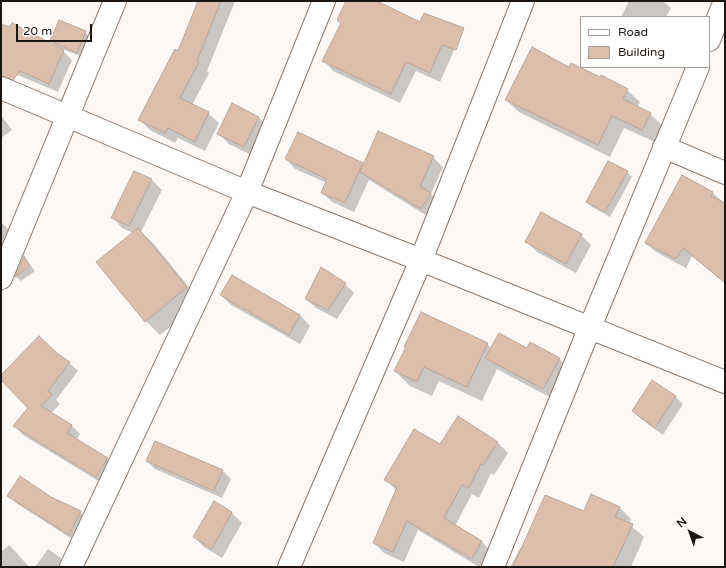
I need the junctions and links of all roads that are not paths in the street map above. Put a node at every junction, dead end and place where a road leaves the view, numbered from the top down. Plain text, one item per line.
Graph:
1 (115, 1) edge
2 (324, 1) edge
3 (523, 1) edge
4 (725, 1) edge
5 (710, 38) edge
6 (698, 68) edge
7 (1, 88) edge
8 (68, 116) junction
9 (664, 148) junction
10 (725, 173) edge
11 (247, 192) junction
12 (421, 260) junction
13 (3, 266) edge
14 (590, 327) junction
15 (725, 382) edge
16 (71, 567) edge
17 (289, 567) edge
18 (493, 567) edge

1 - 8 street
2 - 11 street
3 - 12 street
4 - 5 street
6 - 9 street
7 - 8 street
8 - 11 street
8 - 13 street
9 - 10 street
9 - 14 street
11 - 12 street
11 - 16 street
12 - 14 street
12 - 17 street
14 - 15 street
14 - 18 street

